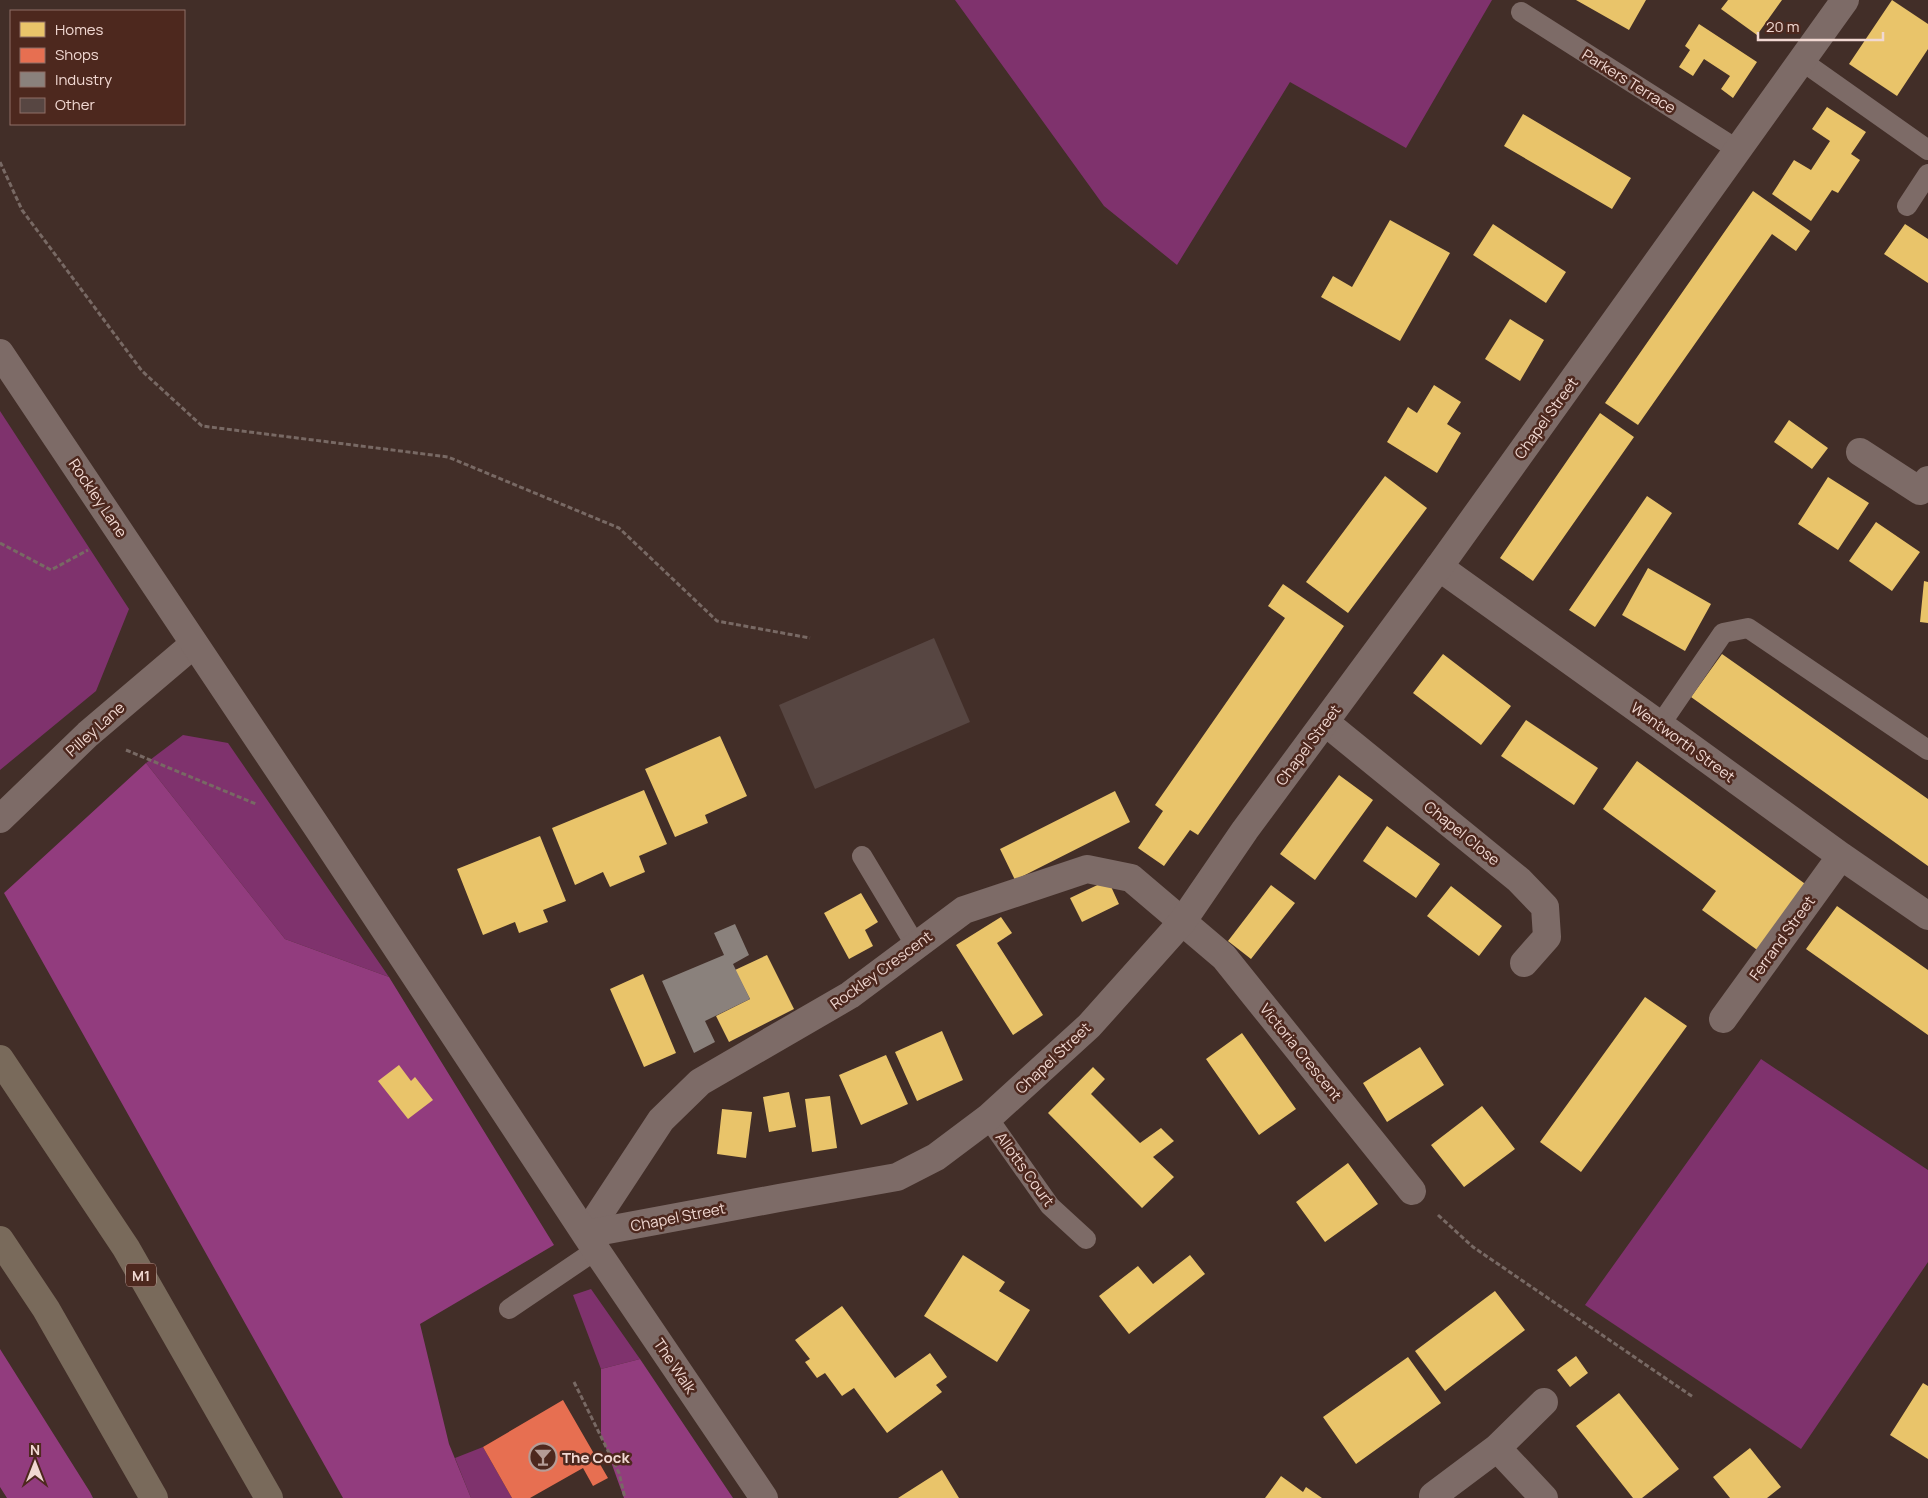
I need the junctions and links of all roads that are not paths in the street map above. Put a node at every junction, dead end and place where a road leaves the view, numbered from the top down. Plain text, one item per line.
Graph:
1 (1845, 0) edge
2 (1521, 12) dead end
3 (1802, 61) junction
4 (1738, 150) junction
5 (1928, 150) edge
6 (1928, 174) edge
7 (1907, 206) dead end
8 (0, 353) edge
9 (1860, 452) dead end
10 (1928, 480) edge
11 (1439, 567) junction
12 (194, 644) junction
13 (1325, 722) junction
14 (1660, 724) junction
15 (1928, 750) edge
16 (0, 819) edge
17 (862, 856) dead end
18 (1841, 856) junction
19 (1928, 916) edge
20 (1182, 922) junction
21 (916, 946) junction
22 (1524, 963) dead end
23 (1723, 1020) dead end
24 (0, 1059) edge
25 (988, 1118) junction
26 (1412, 1191) road end
27 (1086, 1239) dead end
28 (0, 1240) edge
29 (591, 1242) junction
30 (509, 1309) dead end
31 (1544, 1402) dead end
32 (1498, 1448) junction
33 (1433, 1496) dead end
34 (154, 1498) edge
35 (269, 1498) edge
36 (764, 1498) edge
37 (1544, 1498) edge

1 - 3 street, Chapel Street
2 - 4 lane, Parkers Terrace
3 - 4 street, Chapel Street
3 - 5 lane
4 - 11 street, Chapel Street
6 - 7 lane
8 - 12 street, Rockley Lane
9 - 10 street
11 - 13 street, Chapel Street
11 - 14 street, Wentworth Street
12 - 16 street, Pilley Lane
12 - 29 street, Rockley Lane
13 - 20 street, Chapel Street
13 - 22 street, Chapel Close
14 - 15 lane
14 - 18 street, Wentworth Street
17 - 21 lane
18 - 19 street, Wentworth Street
18 - 23 street, Ferrand Street
20 - 21 street, Rockley Crescent
20 - 25 street, Chapel Street
20 - 26 street, Victoria Crescent
21 - 29 street, Rockley Crescent
24 - 35 highway, M1
25 - 27 lane, Allotts Court
25 - 29 street, Chapel Street
28 - 34 highway
29 - 30 lane
29 - 36 street, The Walk
31 - 32 street
32 - 33 street
32 - 37 street

